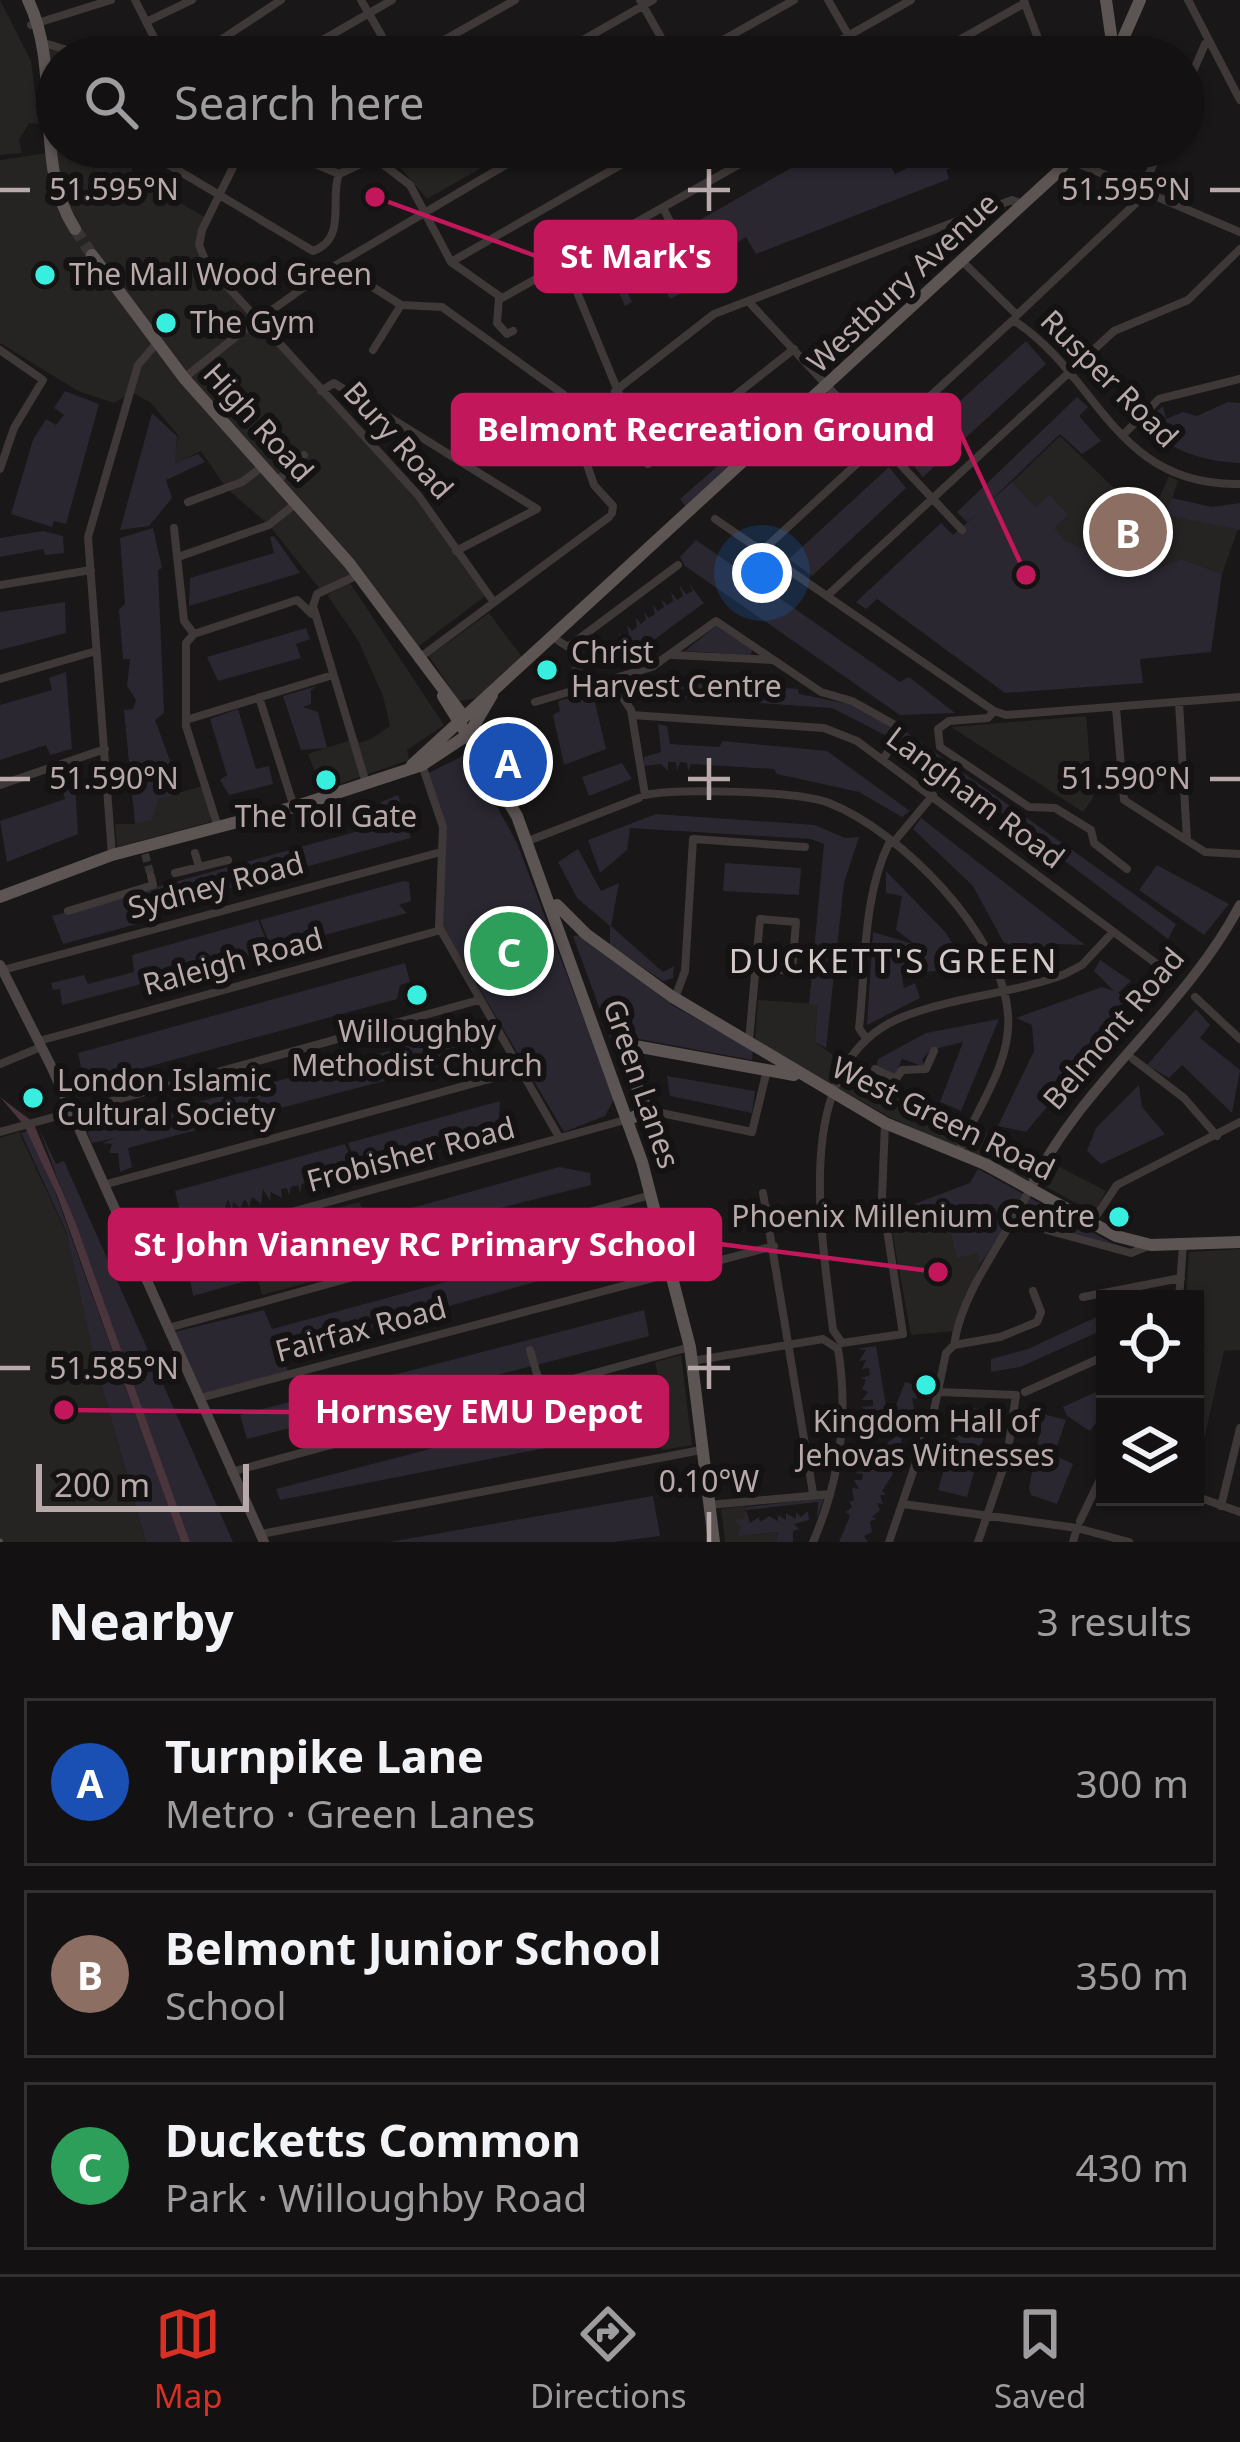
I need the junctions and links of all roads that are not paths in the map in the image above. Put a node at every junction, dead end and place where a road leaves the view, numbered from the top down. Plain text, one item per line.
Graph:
1 (19, 0) edge
2 (28, 0) edge
3 (111, 0) edge
4 (135, 0) edge
5 (192, 0) edge
6 (281, 0) edge
7 (361, 0) edge
8 (392, 0) edge
9 (515, 0) edge
10 (653, 0) edge
11 (794, 0) edge
12 (828, 0) edge
13 (911, 0) edge
14 (1106, 0) edge
15 (1140, 0) edge
16 (1188, 0) edge
17 (1024, 1) edge
18 (642, 3) edge
19 (369, 13) junction
20 (1108, 19) junction
21 (1131, 20) junction
22 (146, 22) junction
23 (35, 24) junction
24 (38, 36) edge
25 (153, 36) edge
26 (227, 36) edge
27 (329, 36) edge
28 (382, 36) edge
29 (451, 36) edge
30 (588, 36) edge
31 (660, 36) edge
32 (730, 36) edge
33 (849, 36) joint
34 (965, 36) edge
35 (1037, 36) edge
36 (1111, 36) edge
37 (1124, 36) edge
38 (1203, 36) edge
39 (1205, 42) edge
40 (1240, 100) edge
41 (55, 168) edge
42 (177, 168) edge
43 (234, 168) edge
44 (323, 168) edge
45 (342, 168) edge
46 (389, 168) edge
47 (499, 168) edge
48 (615, 168) edge
49 (732, 168) edge
50 (1059, 168) edge
51 (1099, 168) edge
52 (1152, 168) edge
53 (330, 171) junction
54 (1143, 191) junction
55 (222, 194) junction
56 (1023, 204) junction
57 (663, 208) junction
58 (422, 212) junction
59 (75, 229) tunnel mouth
60 (1240, 232) edge
61 (676, 233) dead end
62 (1240, 249) edge
63 (92, 255) tunnel mouth
64 (962, 261) junction
65 (451, 262) junction
66 (565, 263) junction
67 (338, 265) junction
68 (500, 298) junction
69 (748, 301) junction
70 (401, 305) junction
71 (1015, 318) junction
72 (255, 322) junction
73 (513, 332) dead end
74 (156, 344) junction
75 (794, 349) junction
76 (0, 350) edge
77 (373, 350) dead end
78 (189, 374) dead end
79 (1067, 375) junction
80 (1240, 379) edge
81 (827, 385) junction
82 (321, 391) junction
83 (615, 391) junction
84 (1123, 435) junction
85 (874, 436) dead end
86 (884, 447) dead end
87 (304, 455) dead end
88 (262, 466) junction
89 (0, 469) edge
90 (277, 481) junction
91 (1240, 484) edge
92 (932, 499) junction
93 (188, 502) dead end
94 (297, 502) junction
95 (715, 519) dead end
96 (174, 528) dead end
97 (962, 530) dead end
98 (763, 550) junction
99 (456, 551) junction
100 (181, 556) junction
101 (679, 565) dead end
102 (91, 570) junction
103 (358, 575) junction
104 (0, 585) edge
105 (828, 595) junction
106 (493, 601) junction
107 (315, 618) junction
108 (194, 634) junction
109 (554, 638) junction
110 (97, 650) junction
111 (672, 655) junction
112 (416, 658) junction
113 (773, 660) junction
114 (333, 674) junction
115 (0, 680) edge
116 (613, 683) junction
117 (260, 697) junction
118 (1240, 697) edge
119 (535, 702) dead end
120 (1179, 702) junction
121 (1116, 707) junction
122 (994, 711) junction
123 (632, 715) junction
124 (186, 720) junction
125 (465, 728) junction
126 (105, 749) junction
127 (884, 758) junction
128 (417, 765) junction
129 (366, 783) junction
130 (0, 785) edge
131 (933, 794) junction
132 (642, 796) junction
133 (294, 808) junction
134 (218, 828) junction
135 (1186, 840) junction
136 (528, 841) junction
137 (891, 842) junction
138 (193, 844) junction
139 (805, 848) dead end
140 (441, 852) junction
141 (1240, 854) edge
142 (112, 855) junction
143 (228, 860) dead end
144 (199, 867) junction
145 (1126, 869) dead end
146 (175, 874) dead end
147 (151, 876) dead end
148 (546, 889) junction
149 (0, 897) edge
150 (1238, 909) edge
151 (68, 911) dead end
152 (441, 931) junction
153 (1113, 932) junction
154 (563, 934) junction
155 (586, 934) junction
156 (2, 968) edge
157 (757, 968) junction
158 (1169, 973) dead end
159 (1002, 993) junction
160 (1195, 997) dead end
161 (675, 998) junction
162 (479, 1000) junction
163 (865, 1037) junction
164 (1240, 1039) edge
165 (749, 1042) junction
166 (40, 1044) junction
167 (934, 1051) dead end
168 (854, 1058) junction
169 (1133, 1059) dead end
170 (770, 1063) junction
171 (0, 1064) edge
172 (522, 1070) junction
173 (640, 1091) junction
174 (834, 1095) junction
175 (622, 1105) junction
176 (72, 1112) junction
177 (651, 1113) junction
178 (628, 1120) junction
179 (612, 1122) junction
180 (885, 1123) junction
181 (1239, 1125) edge
182 (0, 1132) edge
183 (1217, 1136) junction
184 (559, 1137) junction
185 (661, 1146) dead end
186 (958, 1153) junction
187 (103, 1185) junction
188 (1031, 1187) junction
189 (763, 1193) dead end
190 (653, 1195) junction
191 (766, 1208) junction
192 (732, 1216) dead end
193 (1017, 1222) junction
194 (1092, 1222) junction
195 (1240, 1242) edge
196 (1183, 1244) junction
197 (1151, 1245) junction
198 (774, 1246) junction
199 (136, 1255) junction
200 (673, 1269) junction
201 (1181, 1278) junction
202 (1180, 1290) edge
203 (1033, 1291) dead end
204 (1083, 1297) dead end
205 (167, 1328) junction
206 (840, 1342) junction
207 (791, 1344) junction
208 (954, 1345) junction
209 (530, 1350) dead end
210 (691, 1354) junction
211 (1096, 1360) edge
212 (541, 1388) junction
213 (939, 1392) junction
214 (1020, 1394) junction
215 (200, 1399) junction
216 (1240, 1428) edge
217 (704, 1449) junction
218 (231, 1472) junction
219 (1096, 1488) edge
220 (813, 1493) junction
221 (830, 1494) junction
222 (1204, 1499) edge
223 (903, 1504) junction
224 (710, 1505) junction
225 (1221, 1506) junction
226 (1240, 1512) edge
227 (986, 1517) junction
228 (1079, 1525) junction
229 (263, 1538) edge
230 (714, 1542) edge
231 (813, 1542) edge
232 (889, 1542) edge
233 (977, 1542) edge
234 (1073, 1542) edge
235 (1129, 1542) edge

1 - 23 main road
2 - 23 main road
3 - 23 street
4 - 22 street
5 - 22 street
6 - 26 street
7 - 19 street
8 - 19 street
9 - 29 street
10 - 18 street
11 - 32 street
12 - 33 street
13 - 33 street
14 - 20 main road
15 - 21 main road
16 - 38 street
17 - 34 street
17 - 35 street
18 - 30 street
18 - 31 street
19 - 27 street
19 - 28 street
20 - 21 main road
20 - 36 main road
21 - 37 main road
22 - 25 street
23 - 24 main road
39 - 40 street
41 - 59 main road
42 - 55 street
43 - 55 street
44 - 53 street
45 - 53 street
46 - 58 street
47 - 58 street
48 - 65 street
49 - 57 street
50 - 56 main road, Westbury Avenue
51 - 54 street
52 - 54 street
53 - 55 street
54 - 60 street
54 - 71 street
55 - 72 street, Bury Road
56 - 64 main road, Westbury Avenue
56 - 69 street
57 - 61 street
57 - 66 street
58 - 65 street
58 - 67 street
62 - 79 street
63 - 74 main road, High Road
64 - 71 street, Rusper Road
64 - 81 main road, Westbury Avenue
65 - 68 street
66 - 68 street
66 - 83 street
67 - 70 street
67 - 72 street
68 - 73 street
69 - 75 street
69 - 83 street
70 - 77 street
70 - 106 street
71 - 79 street, Rusper Road
71 - 98 street
72 - 78 street
72 - 82 street, Bury Road
74 - 88 main road, High Road
74 - 102 street
75 - 81 street
75 - 83 street
76 - 89 street
79 - 84 street, Rusper Road
79 - 92 street
80 - 84 street
81 - 85 street
81 - 109 main road, Westbury Avenue
82 - 99 street, Bury Road
82 - 99 street
84 - 91 street, Rusper Road
86 - 92 street
87 - 90 street
88 - 90 main road, High Road
88 - 93 street
90 - 94 main road, High Road
92 - 97 street
92 - 105 street
94 - 100 street
94 - 103 main road, High Road
95 - 98 street
96 - 100 street
98 - 105 street
99 - 106 street, Bury Road
100 - 108 street
101 - 109 street
102 - 104 street
102 - 110 street
103 - 107 street
103 - 112 main road, High Road
105 - 122 street
106 - 112 street
107 - 108 street
107 - 114 street
108 - 124 street
109 - 125 main road, Westbury Avenue
110 - 115 street
110 - 126 street
111 - 113 street
111 - 113 street
111 - 116 street
112 - 125 main road, High Road
113 - 127 street
114 - 117 street
114 - 129 street
116 - 119 street
116 - 123 street
117 - 124 street
117 - 133 street
118 - 120 street
120 - 121 street
120 - 135 street
121 - 122 street
121 - 135 street
122 - 145 street
123 - 127 street, Langham Road
123 - 132 street
124 - 134 street
125 - 128 main road, Westbury Avenue
125 - 136 main road, Green Lanes
126 - 130 street
126 - 142 street
127 - 131 street, Langham Road
128 - 129 main road, Westbury Avenue
128 - 140 street
129 - 133 main road, Westbury Avenue
131 - 137 street
131 - 153 street, Langham Road
132 - 136 street
132 - 137 street
133 - 134 main road, Westbury Avenue
134 - 138 main road, Westbury Avenue
135 - 141 street
136 - 148 main road, Green Lanes
137 - 159 street
137 - 163 street
138 - 142 main road, Westbury Avenue
138 - 144 street
139 - 161 street
140 - 152 street
140 - 156 street, Sydney Road
142 - 149 main road, Westbury Avenue
143 - 144 street
144 - 146 street
147 - 151 street
148 - 154 main road, Green Lanes
148 - 155 main road, West Green Road
150 - 188 main road, Belmont Road
152 - 162 street
152 - 166 street, Raleigh Road
153 - 158 street, Langham Road
153 - 159 street
154 - 155 main road
154 - 175 main road, Green Lanes
155 - 161 main road, West Green Road
156 - 166 main road
157 - 157 street
157 - 165 street
159 - 163 street
159 - 186 street
160 - 164 street
161 - 165 main road, West Green Road
162 - 172 street
162 - 176 street
163 - 168 street
165 - 170 main road, West Green Road
166 - 171 street, Raleigh Road
166 - 176 main road
167 - 168 street
168 - 174 street
169 - 183 street
170 - 173 main road
170 - 174 main road, West Green Road
170 - 177 street
172 - 184 street
172 - 187 street
173 - 175 main road
173 - 177 main road
174 - 180 main road, West Green Road
174 - 206 street
175 - 178 main road, Green Lanes
175 - 179 street
176 - 182 street
176 - 187 main road
177 - 178 main road
177 - 185 street
178 - 179 street, Frobisher Road
178 - 190 main road, Green Lanes
179 - 184 street, Frobisher Road
180 - 186 main road, West Green Road
180 - 206 street
181 - 183 street
183 - 194 street
184 - 199 street, Frobisher Road
186 - 188 main road, West Green Road
187 - 199 main road
188 - 193 street
188 - 194 main road, West Green Road
189 - 191 street
190 - 200 main road, Green Lanes
190 - 205 street
191 - 192 street
191 - 198 street
193 - 197 street
193 - 208 street
194 - 197 main road, West Green Road
195 - 196 main road, West Green Road
196 - 197 main road, West Green Road
196 - 201 street
198 - 200 street, Fairfax Road
198 - 207 street
199 - 205 main road
200 - 210 main road, Green Lanes
200 - 215 street, Fairfax Road
201 - 202 street
201 - 204 street
203 - 208 street
205 - 215 main road
206 - 207 street
206 - 221 street
207 - 210 street
207 - 220 street
208 - 213 street
209 - 212 street
210 - 212 street
210 - 217 main road, Green Lanes
211 - 214 street
212 - 218 street
213 - 214 street
213 - 223 street
214 - 227 street
215 - 218 main road
216 - 225 street
217 - 224 main road, Green Lanes
217 - 229 street
218 - 229 main road
219 - 228 street
220 - 221 street
220 - 224 street
221 - 231 street
222 - 225 street
223 - 227 street
223 - 232 street
224 - 230 main road, Green Lanes
225 - 226 street
227 - 228 street
227 - 233 street
228 - 234 street
228 - 235 street

